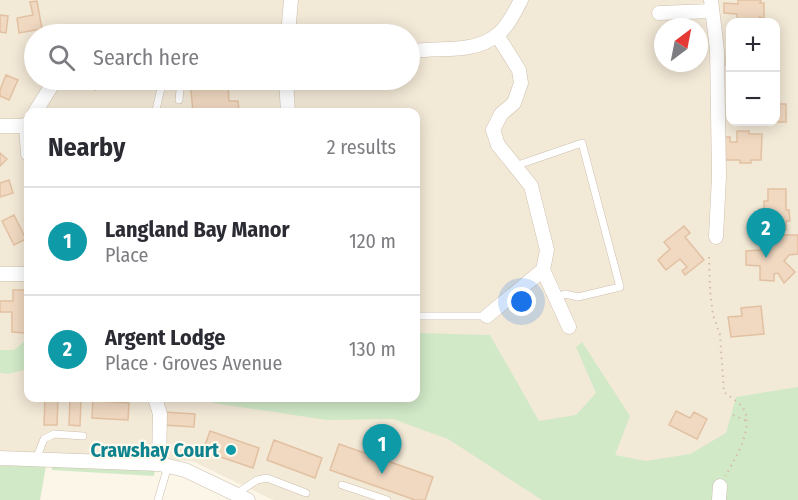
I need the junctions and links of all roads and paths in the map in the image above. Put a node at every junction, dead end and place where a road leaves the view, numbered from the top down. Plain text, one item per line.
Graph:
1 (291, 0) edge
2 (521, 0) edge
3 (711, 5) edge
4 (658, 14) dead end
5 (289, 24) edge
6 (497, 35) junction
7 (420, 50) edge
8 (49, 90) edge
9 (161, 90) edge
10 (180, 90) edge
11 (287, 90) edge
12 (179, 100) dead end
13 (38, 108) edge
14 (156, 108) edge
15 (288, 108) edge
16 (24, 124) edge
17 (0, 126) edge
18 (515, 166) junction
19 (716, 237) dead end
20 (709, 257) dead end
21 (543, 270) junction
22 (0, 274) edge
23 (24, 274) edge
24 (556, 298) junction
25 (420, 316) edge
26 (487, 316) joint
27 (569, 327) dead end
28 (156, 402) edge
29 (733, 415) dead end
30 (747, 421) junction
31 (83, 436) dead end
32 (0, 458) edge
33 (36, 459) junction
34 (164, 465) junction
35 (342, 485) dead end
36 (720, 489) edge
37 (306, 493) dead end
38 (242, 497) edge
39 (158, 500) edge
40 (387, 500) edge

1 - 5 street
2 - 6 street
3 - 4 street
3 - 19 street
6 - 7 street
6 - 18 street
8 - 13 street
9 - 14 lane
10 - 12 lane
11 - 15 street
16 - 17 street
18 - 21 street
18 - 24 lane
20 - 30 path
21 - 24 street
21 - 26 street
22 - 23 street
24 - 27 street
25 - 26 lane
28 - 34 street
29 - 30 path
30 - 36 path
31 - 33 lane
32 - 33 street
33 - 34 street
34 - 38 street
34 - 39 lane
35 - 40 lane
37 - 38 lane

